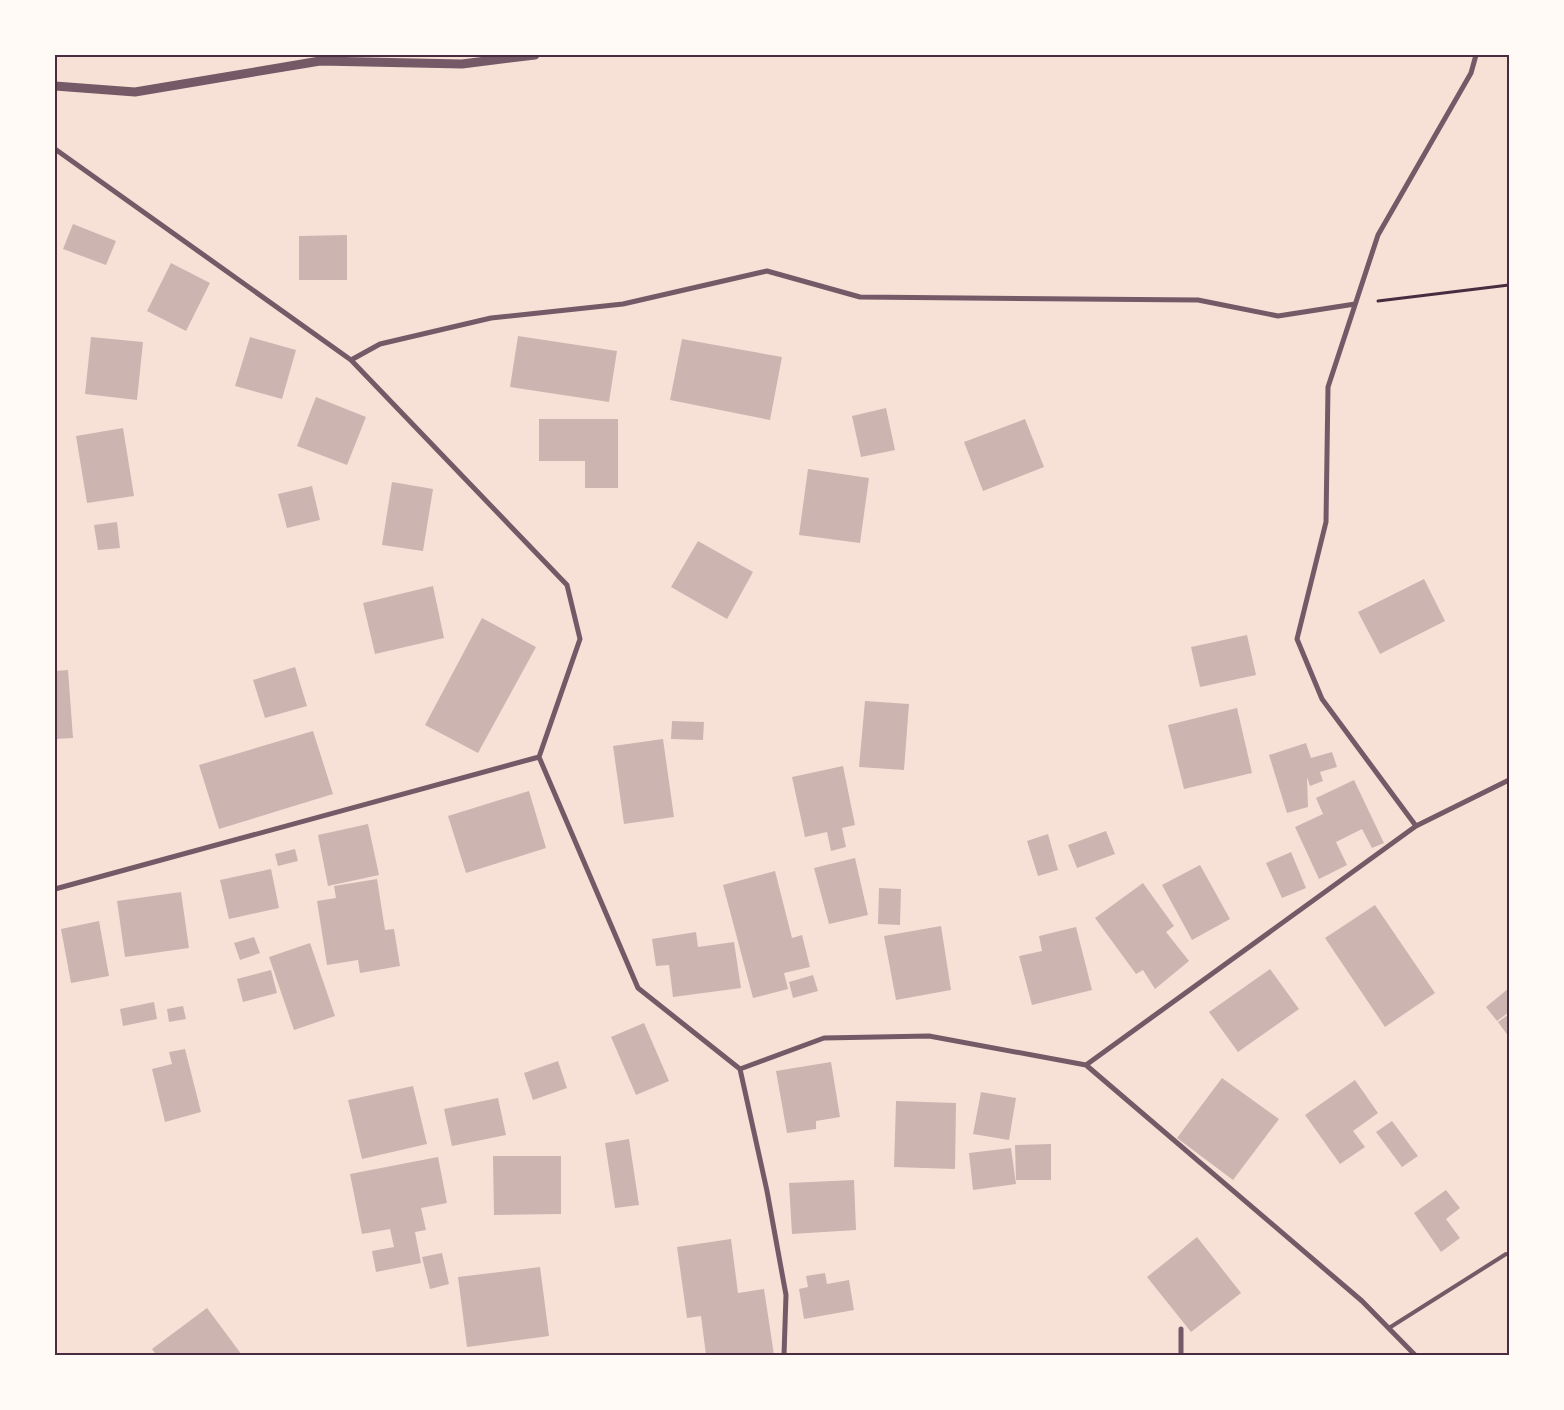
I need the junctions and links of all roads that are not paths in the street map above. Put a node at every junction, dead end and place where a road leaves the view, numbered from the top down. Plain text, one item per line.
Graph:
1 (535, 55) edge
2 (1476, 55) edge
3 (55, 86) edge
4 (55, 149) edge
5 (1355, 304) junction
6 (351, 360) junction
7 (539, 757) junction
8 (1509, 780) edge
9 (1416, 826) junction
10 (55, 890) edge
11 (1086, 1065) junction
12 (740, 1069) junction
13 (1506, 1254) dead end
14 (1389, 1328) junction
15 (1181, 1329) dead end
16 (784, 1355) edge
17 (1181, 1355) edge
18 (1415, 1355) edge

1 - 3 street
2 - 5 street
4 - 6 street
5 - 6 street
5 - 9 street
6 - 7 street
7 - 10 street
7 - 12 street
8 - 9 street
9 - 11 street
11 - 12 street
11 - 14 street
12 - 16 street
13 - 14 lane
14 - 18 street
15 - 17 street

